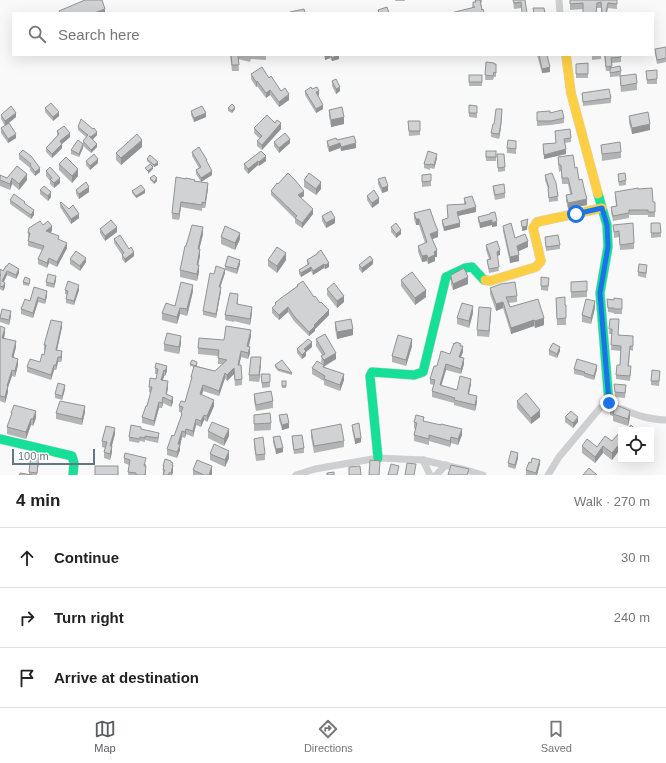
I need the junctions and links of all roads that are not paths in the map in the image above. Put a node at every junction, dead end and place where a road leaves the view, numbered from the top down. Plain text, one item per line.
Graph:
1 (559, 0) edge
2 (560, 12) edge
3 (566, 56) edge
4 (602, 208) junction
5 (609, 403) junction
6 (666, 420) edge
7 (0, 439) edge
8 (378, 458) junction
9 (424, 460) junction
10 (446, 465) junction
11 (73, 475) edge
12 (296, 475) edge
13 (430, 475) edge
14 (436, 475) edge
15 (483, 475) edge
16 (548, 475) edge

1 - 2 street
3 - 4 street
4 - 5 street
4 - 8 street
5 - 6 street
5 - 16 street
7 - 11 street
8 - 9 street
8 - 12 street
9 - 10 street
9 - 13 street
10 - 14 street
10 - 15 street

